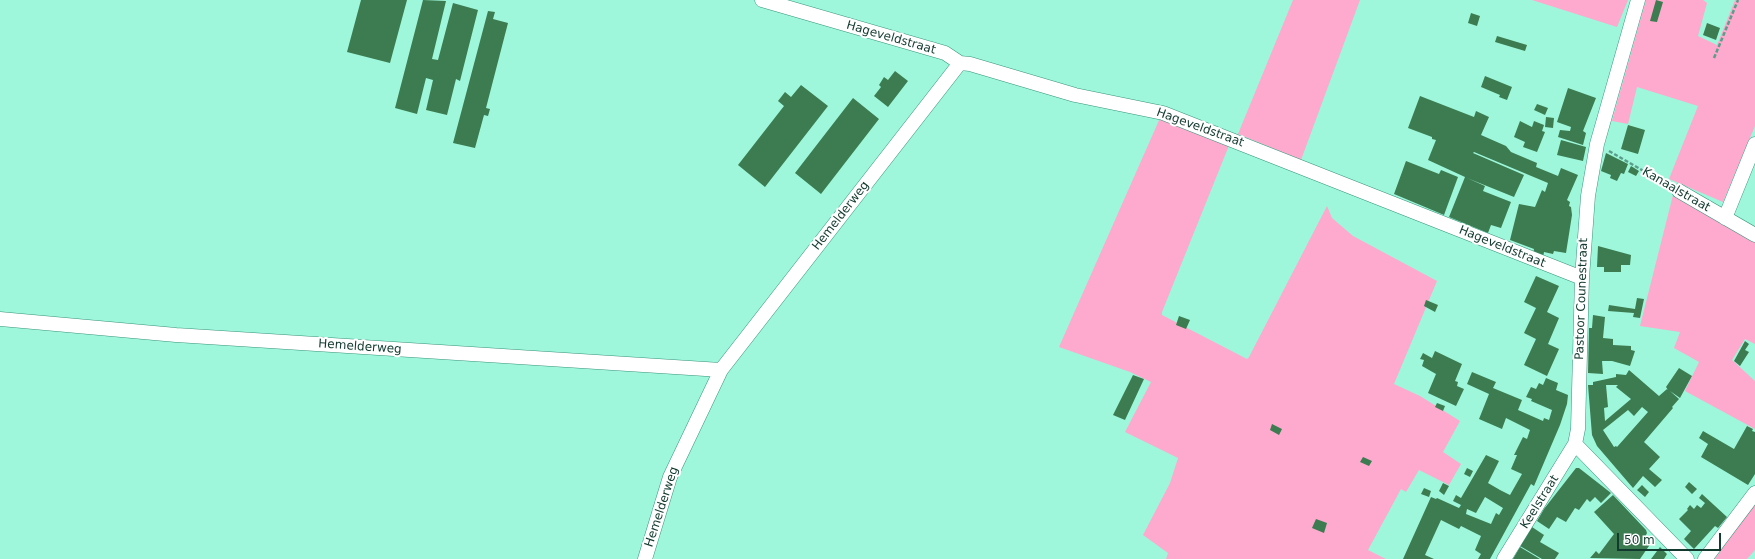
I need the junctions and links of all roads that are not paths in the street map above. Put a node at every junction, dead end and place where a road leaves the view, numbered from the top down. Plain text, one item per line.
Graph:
1 (762, 0) edge
2 (1638, 0) edge
3 (960, 63) junction
4 (1755, 144) edge
5 (1679, 192) road end
6 (1725, 218) junction
7 (1755, 234) edge
8 (1582, 278) junction
9 (0, 319) edge
10 (721, 370) junction
11 (1575, 444) junction
12 (1755, 493) edge
13 (645, 559) edge
14 (1504, 559) edge
15 (1687, 559) edge
16 (1705, 559) edge

1 - 3 street, Hageveldstraat
2 - 8 street, Pastoor Counestraat
3 - 8 street, Hageveldstraat
3 - 10 street, Hemelderweg
4 - 6 street
5 - 6 street, Kanaalstraat
6 - 7 street, Kanaalstraat
8 - 11 street, Pastoor Counestraat
9 - 10 street, Hemelderweg
10 - 13 street, Hemelderweg
11 - 14 street, Keelstraat
11 - 15 street
12 - 16 street

